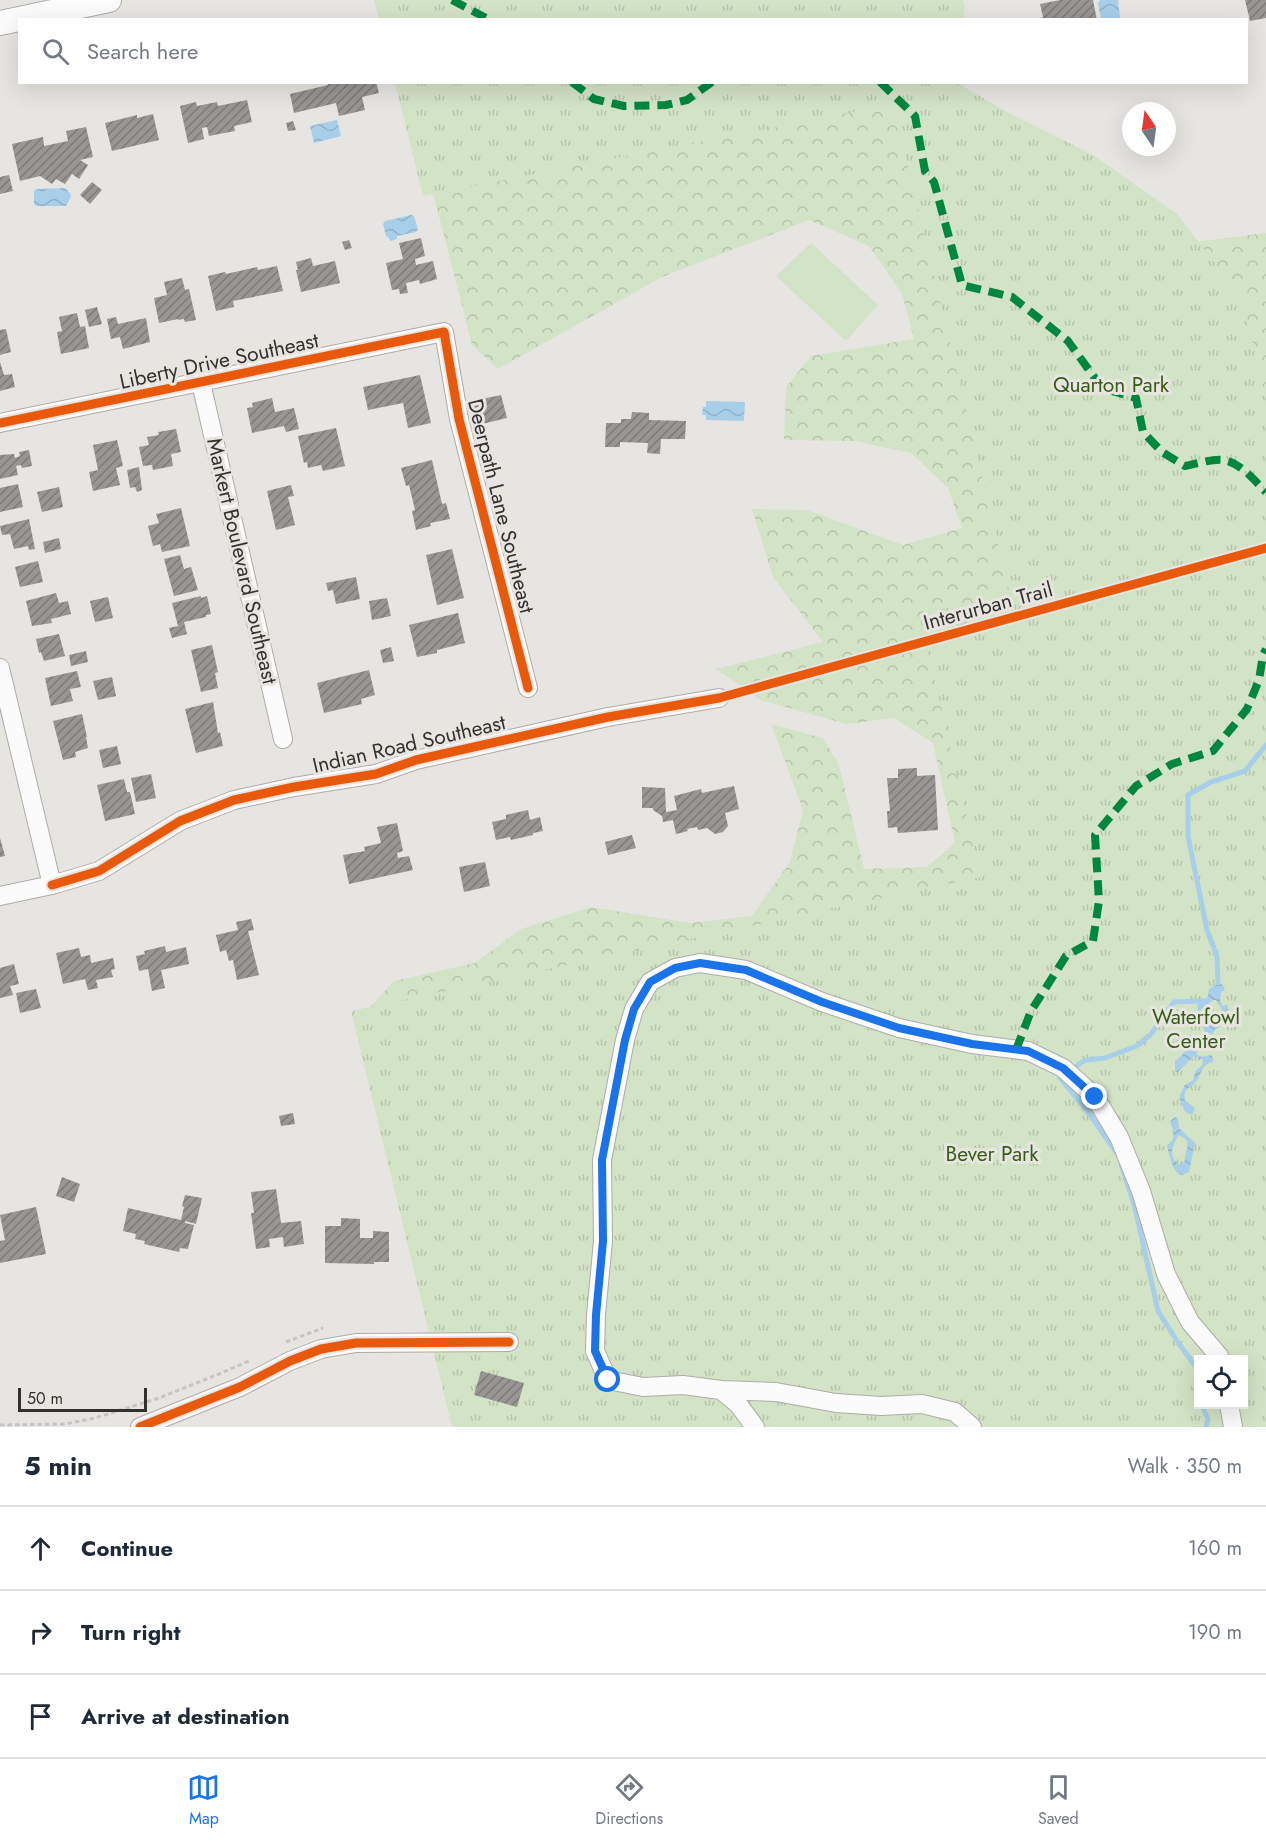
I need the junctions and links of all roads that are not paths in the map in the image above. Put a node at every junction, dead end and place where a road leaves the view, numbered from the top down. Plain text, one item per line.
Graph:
1 (109, 0) edge
2 (18, 18) edge
3 (20, 18) edge
4 (0, 22) edge
5 (444, 332) joint
6 (201, 383) junction
7 (0, 423) edge
8 (0, 668) edge
9 (528, 688) dead end
10 (719, 698) dead end
11 (283, 739) dead end
12 (52, 885) junction
13 (0, 896) edge
14 (509, 1342) dead end
15 (1218, 1355) edge
16 (721, 1390) junction
17 (1230, 1409) edge
18 (140, 1427) edge
19 (755, 1427) edge
20 (972, 1427) edge
21 (1233, 1427) edge

1 - 3 main road
2 - 4 main road
5 - 6 street, Liberty Drive Southeast
5 - 9 street, Deerpath Lane Southeast
6 - 7 street, Liberty Drive Southeast
6 - 11 street, Markert Boulevard Southeast
8 - 12 street
10 - 12 street, Indian Road Southeast
12 - 13 street, Indian Road Southeast
14 - 18 street
15 - 16 street
16 - 19 street
16 - 20 street
17 - 21 street

